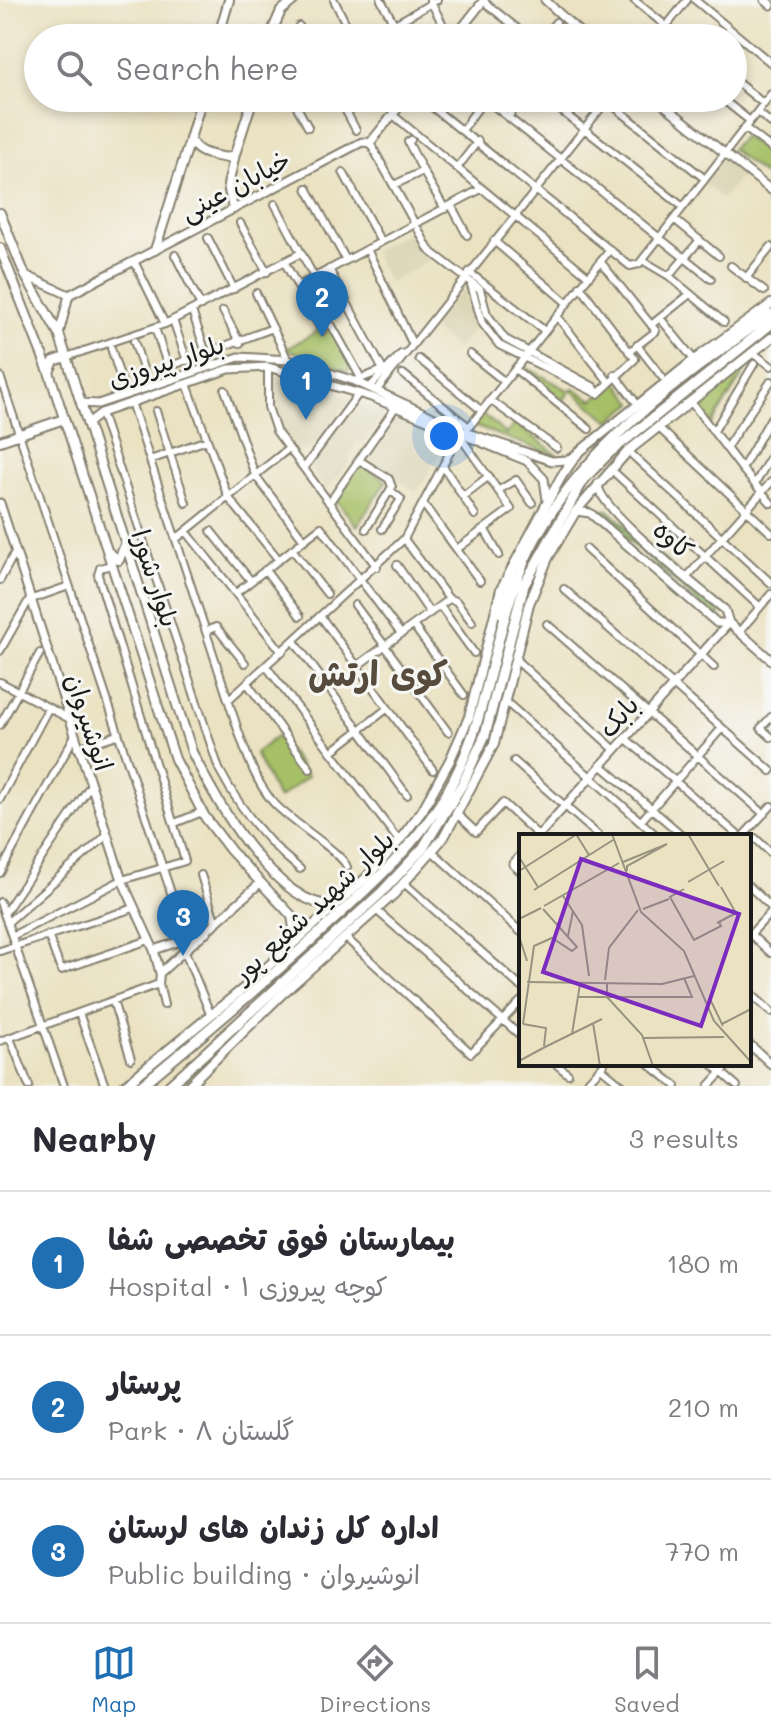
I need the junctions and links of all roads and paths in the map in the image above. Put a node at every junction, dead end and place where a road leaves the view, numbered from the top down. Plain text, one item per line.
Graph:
1 (229, 0) edge
2 (294, 0) edge
3 (334, 0) edge
4 (381, 0) edge
5 (545, 0) edge
6 (634, 0) edge
7 (687, 0) edge
8 (695, 0) edge
9 (765, 0) edge
10 (433, 1) edge
11 (484, 1) edge
12 (771, 5) edge
13 (222, 24) edge
14 (275, 24) edge
15 (346, 24) edge
16 (394, 24) joint
17 (443, 24) edge
18 (465, 24) edge
19 (512, 24) edge
20 (571, 24) edge
21 (664, 24) edge
22 (668, 24) edge
23 (724, 24) edge
24 (747, 43) edge
25 (771, 63) edge
26 (747, 90) edge
27 (771, 95) edge
28 (764, 104) junction
29 (198, 112) edge
30 (248, 112) edge
31 (300, 112) edge
32 (346, 112) edge
33 (395, 112) joint
34 (440, 112) edge
35 (475, 112) edge
36 (502, 112) edge
37 (512, 112) edge
38 (563, 112) edge
39 (596, 112) edge
40 (622, 112) edge
41 (672, 112) edge
42 (739, 112) edge
43 (757, 112) dead end
44 (508, 117) junction
45 (750, 121) junction
46 (771, 123) edge
47 (308, 127) dead end
48 (745, 128) junction
49 (463, 129) junction
50 (584, 129) junction
51 (356, 130) dead end
52 (190, 139) junction
53 (411, 140) dead end
54 (478, 141) junction
55 (370, 143) junction
56 (771, 148) edge
57 (235, 154) junction
58 (725, 154) junction
59 (560, 159) junction
60 (457, 168) junction
61 (423, 171) junction
62 (343, 172) dead end
63 (705, 179) junction
64 (394, 185) junction
65 (307, 188) dead end
66 (481, 189) junction
67 (536, 189) junction
68 (771, 190) edge
69 (275, 204) dead end
70 (448, 207) junction
71 (683, 207) junction
72 (233, 209) junction
73 (0, 213) edge
74 (515, 215) junction
75 (674, 219) junction
76 (240, 223) dead end
77 (416, 227) junction
78 (467, 235) dead end
79 (660, 237) junction
80 (208, 238) dead end
81 (700, 240) junction
82 (494, 241) junction
83 (381, 242) junction
84 (771, 247) edge
85 (367, 249) junction
86 (155, 250) junction
87 (609, 251) junction
88 (1, 253) edge
89 (301, 253) junction
90 (175, 255) dead end
91 (719, 256) dead end
92 (684, 258) junction
93 (346, 260) junction
94 (642, 260) junction
95 (134, 261) junction
96 (600, 261) junction
97 (285, 263) junction
98 (731, 266) dead end
99 (329, 269) junction
100 (267, 272) junction
101 (25, 275) junction
102 (467, 275) junction
103 (588, 276) junction
104 (669, 276) junction
105 (314, 277) junction
106 (746, 278) junction
107 (711, 279) dead end
108 (471, 285) junction
109 (298, 286) junction
110 (580, 286) junction
111 (482, 287) junction
112 (234, 289) junction
113 (764, 291) dead end
114 (256, 293) dead end
115 (690, 294) junction
116 (69, 295) junction
117 (567, 303) junction
118 (771, 304) edge
119 (201, 306) junction
120 (192, 311) junction
121 (223, 311) dead end
122 (771, 314) edge
123 (557, 316) junction
124 (660, 318) junction
125 (173, 320) junction
126 (490, 320) junction
127 (724, 322) dead end
128 (482, 323) junction
129 (165, 324) junction
130 (771, 324) edge
131 (332, 326) dead end
132 (155, 328) junction
133 (273, 328) junction
134 (654, 328) junction
135 (322, 331) dead end
136 (545, 331) junction
137 (59, 334) junction
138 (771, 338) edge
139 (134, 341) dead end
140 (733, 341) junction
141 (240, 343) junction
142 (637, 345) junction
143 (409, 346) junction
144 (111, 348) dead end
145 (740, 351) junction
146 (629, 352) junction
147 (206, 353) junction
148 (753, 353) junction
149 (470, 354) dead end
150 (714, 355) junction
151 (525, 356) junction
152 (691, 356) dead end
153 (66, 357) junction
154 (419, 359) dead end
155 (288, 360) junction
156 (187, 361) junction
157 (754, 364) dead end
158 (721, 366) junction
159 (771, 366) edge
160 (268, 367) junction
161 (515, 369) junction
162 (383, 370) junction
163 (49, 372) junction
164 (403, 374) dead end
165 (615, 375) junction
166 (0, 376) edge
167 (662, 377) dead end
168 (358, 380) junction
169 (608, 381) junction
170 (771, 381) edge
171 (505, 382) junction
172 (187, 384) junction
173 (149, 387) junction
174 (225, 390) dead end
175 (373, 391) junction
176 (359, 393) junction
177 (426, 393) junction
178 (129, 398) junction
179 (490, 400) junction
180 (634, 400) dead end
181 (691, 402) junction
182 (81, 403) junction
183 (655, 404) junction
184 (670, 406) junction
185 (99, 408) junction
186 (395, 408) junction
187 (417, 409) junction
188 (156, 411) dead end
189 (482, 411) junction
190 (771, 418) edge
191 (64, 419) junction
192 (87, 424) junction
193 (658, 427) junction
194 (589, 429) dead end
195 (464, 431) junction
196 (714, 431) junction
197 (19, 434) junction
198 (207, 440) junction
199 (596, 440) junction
200 (0, 441) edge
201 (557, 448) dead end
202 (726, 448) junction
203 (288, 449) junction
204 (628, 451) junction
205 (169, 453) junction
206 (578, 453) junction
207 (771, 456) edge
208 (546, 459) junction
209 (150, 460) junction
210 (359, 460) junction
211 (443, 466) junction
212 (304, 468) junction
213 (742, 469) junction
214 (538, 473) junction
215 (616, 474) dead end
216 (255, 475) junction
217 (489, 476) junction
218 (599, 482) junction
219 (771, 482) edge
220 (755, 484) junction
221 (390, 490) junction
222 (499, 490) junction
223 (762, 493) junction
224 (463, 496) junction
225 (228, 497) junction
226 (0, 503) edge
227 (186, 503) dead end
228 (329, 503) junction
229 (532, 503) dead end
230 (771, 503) edge
231 (547, 504) junction
232 (424, 505) junction
233 (746, 510) junction
234 (576, 511) junction
235 (613, 511) junction
236 (475, 515) dead end
237 (599, 523) junction
238 (565, 528) junction
239 (366, 529) dead end
240 (382, 529) dead end
241 (485, 530) junction
242 (186, 531) junction
243 (211, 531) dead end
244 (771, 533) edge
245 (528, 536) junction
246 (721, 538) junction
247 (176, 539) junction
248 (404, 539) junction
249 (304, 540) junction
250 (124, 545) junction
251 (105, 548) junction
252 (292, 549) junction
253 (457, 549) junction
254 (586, 549) dead end
255 (14, 554) junction
256 (499, 555) dead end
257 (705, 556) junction
258 (279, 560) junction
259 (111, 565) junction
260 (397, 565) dead end
261 (377, 567) junction
262 (265, 570) junction
263 (134, 577) junction
264 (687, 577) junction
265 (0, 580) edge
266 (251, 581) junction
267 (480, 581) dead end
268 (361, 582) junction
269 (771, 583) edge
270 (117, 585) junction
271 (524, 585) junction
272 (69, 586) junction
273 (564, 589) dead end
274 (236, 593) junction
275 (327, 594) dead end
276 (770, 597) edge
277 (449, 599) junction
278 (29, 600) junction
279 (355, 605) dead end
280 (440, 606) junction
281 (760, 607) junction
282 (430, 613) junction
283 (300, 616) dead end
284 (321, 617) junction
285 (472, 622) dead end
286 (729, 623) junction
287 (547, 624) dead end
288 (413, 625) junction
289 (206, 631) junction
290 (740, 631) junction
291 (401, 634) junction
292 (498, 636) junction
293 (294, 641) junction
294 (383, 647) junction
295 (0, 651) edge
296 (282, 652) junction
297 (40, 653) dead end
298 (474, 653) dead end
299 (700, 656) junction
300 (515, 659) junction
301 (771, 660) edge
302 (245, 663) dead end
303 (266, 666) junction
304 (357, 666) junction
305 (714, 667) dead end
306 (0, 682) edge
307 (247, 683) junction
308 (672, 686) junction
309 (18, 692) junction
310 (464, 695) dead end
311 (194, 699) junction
312 (228, 700) junction
313 (505, 701) junction
314 (175, 704) junction
315 (388, 708) junction
316 (48, 709) junction
317 (648, 713) junction
318 (771, 717) edge
319 (68, 718) junction
320 (0, 725) edge
321 (722, 728) junction
322 (360, 730) junction
323 (448, 732) dead end
324 (117, 735) junction
325 (74, 737) junction
326 (771, 737) edge
327 (625, 738) junction
328 (77, 748) junction
329 (615, 750) junction
330 (331, 752) junction
331 (698, 756) junction
332 (514, 761) dead end
333 (601, 765) junction
334 (310, 769) dead end
335 (433, 770) dead end
336 (771, 771) edge
337 (590, 777) junction
338 (676, 781) junction
339 (90, 786) junction
340 (407, 795) dead end
341 (0, 799) edge
342 (565, 806) junction
343 (771, 806) edge
344 (652, 808) junction
345 (436, 810) junction
346 (202, 812) junction
347 (457, 814) junction
348 (764, 814) junction
349 (641, 821) junction
350 (175, 823) junction
351 (669, 824) junction
352 (537, 834) edge
353 (541, 834) edge
354 (597, 834) edge
355 (656, 834) edge
356 (660, 834) edge
357 (681, 834) edge
358 (739, 834) edge
359 (743, 834) edge
360 (107, 835) junction
361 (755, 838) dead end
362 (399, 841) junction
363 (432, 851) junction
364 (771, 853) edge
365 (382, 860) junction
366 (347, 867) dead end
367 (160, 868) junction
368 (300, 869) dead end
369 (0, 873) edge
370 (201, 875) dead end
371 (122, 880) junction
372 (260, 883) junction
373 (404, 883) junction
374 (751, 888) edge
375 (296, 893) junction
376 (0, 902) edge
377 (283, 904) junction
378 (336, 906) junction
379 (134, 908) junction
380 (376, 910) junction
381 (771, 910) edge
382 (4, 914) junction
383 (7, 923) junction
384 (216, 924) junction
385 (519, 930) edge
386 (209, 931) junction
387 (184, 932) dead end
388 (751, 933) edge
389 (48, 935) junction
390 (12, 936) junction
391 (751, 937) edge
392 (346, 938) junction
393 (149, 940) junction
394 (296, 940) junction
395 (15, 946) junction
396 (154, 950) junction
397 (0, 951) edge
398 (185, 952) junction
399 (771, 953) edge
400 (160, 973) junction
401 (159, 984) junction
402 (519, 985) edge
403 (751, 994) edge
404 (113, 1001) junction
405 (519, 1003) edge
406 (164, 1005) dead end
407 (266, 1009) junction
408 (771, 1012) edge
409 (79, 1013) junction
410 (211, 1016) junction
411 (503, 1021) junction
412 (43, 1026) junction
413 (235, 1026) junction
414 (519, 1034) edge
415 (10, 1038) junction
416 (0, 1041) edge
417 (751, 1046) edge
418 (131, 1059) dead end
419 (771, 1064) edge
420 (558, 1066) edge
421 (602, 1066) edge
422 (651, 1066) edge
423 (714, 1066) edge
424 (727, 1066) edge
425 (721, 1072) junction
426 (568, 1074) dead end
427 (29, 1086) edge
428 (64, 1086) edge
429 (105, 1086) edge
430 (124, 1086) edge
431 (141, 1086) edge
432 (169, 1086) edge
433 (188, 1086) edge
434 (584, 1086) edge
435 (623, 1086) edge
436 (676, 1086) edge
437 (709, 1086) edge
438 (737, 1086) edge

1 - 13 main road
2 - 14 main road
3 - 15 street
4 - 16 street
5 - 20 street
6 - 21 street
7 - 22 street
8 - 23 street
9 - 12 street
10 - 16 street
10 - 17 street
11 - 18 street
11 - 19 street
24 - 25 street
26 - 28 street
27 - 28 street
28 - 45 street
29 - 52 main road
30 - 57 main road
31 - 47 street
32 - 51 street
33 - 55 street, خیابان عینی
33 - 60 street
34 - 49 street
35 - 49 street
36 - 44 street
37 - 44 street
38 - 50 street
39 - 50 street
40 - 63 street
41 - 58 street
42 - 45 street
43 - 46 street
44 - 59 street
45 - 48 street
48 - 56 street
48 - 58 street
49 - 54 street
50 - 59 street
50 - 71 street
52 - 57 main road
52 - 86 main road
53 - 61 street
54 - 60 street
54 - 67 street
55 - 64 street
55 - 72 street, خیابان عینی
57 - 72 main road
58 - 63 street
58 - 68 street
59 - 67 street
59 - 79 street
60 - 66 street
61 - 64 street
61 - 70 street
62 - 83 street
63 - 71 street
64 - 77 street
65 - 93 street
66 - 70 street
66 - 74 street
67 - 74 street
67 - 87 street
69 - 89 street
70 - 77 street
70 - 78 street
71 - 75 street
72 - 86 street, خیابان عینی
73 - 101 main road, بلوار شورا
74 - 82 street
74 - 103 street
75 - 79 street
75 - 81 street
76 - 100 street
77 - 83 street
77 - 102 street
79 - 92 street
79 - 94 street
80 - 112 street
81 - 91 street
81 - 92 street
82 - 102 street
82 - 117 street
83 - 85 street
84 - 106 street
85 - 93 street
85 - 143 street
86 - 95 street, خیابان عینی
87 - 94 street
87 - 96 street
88 - 163 main road, بلوار شورا
89 - 97 street
89 - 105 street
90 - 119 street
92 - 104 street
92 - 107 street
93 - 99 street
94 - 104 street
95 - 116 street, خیابان عینی
95 - 129 street
96 - 103 street
96 - 134 street
97 - 100 street
97 - 109 street
98 - 106 street
99 - 105 street
99 - 162 street
100 - 112 street
101 - 116 street
101 - 137 main road, بلوار شورا
102 - 108 street
102 - 111 street
102 - 143 street
103 - 110 street
104 - 115 street
105 - 109 street
106 - 113 street
108 - 111 street
108 - 128 street
109 - 135 street
110 - 117 street
110 - 146 street
111 - 126 street
111 - 136 street
112 - 119 street
114 - 133 street
115 - 124 street
115 - 127 street
116 - 137 street
117 - 123 street
118 - 199 main road
119 - 120 street
120 - 125 street
120 - 147 street
121 - 141 street
122 - 140 main road, بلوار شهید شفیع پور
123 - 136 street
123 - 169 street
124 - 134 street
124 - 152 street
125 - 129 street
125 - 156 street
126 - 128 street
126 - 151 street
128 - 151 street
129 - 132 street
130 - 145 main road, بلوار شهید شفیع پور
131 - 168 street
132 - 153 street
132 - 156 street
133 - 141 street
133 - 155 street
134 - 142 street
136 - 151 street
137 - 153 main road, بلوار شورا
138 - 148 main road
139 - 173 street
140 - 145 main road
140 - 150 main road, بلوار شهید شفیع پور
141 - 147 street
142 - 146 street
142 - 167 street
143 - 162 street
143 - 175 street
144 - 178 street
145 - 158 main road, بلوار شهید شفیع پور
146 - 165 street
147 - 156 street
148 - 159 street
148 - 181 main road
149 - 171 street
150 - 158 main road
150 - 183 main road, بلوار شهید شفیع پور
151 - 161 street
151 - 169 street
153 - 163 main road
153 - 182 main road, بلوار شورا
154 - 189 street
155 - 168 street, بلوار پیروزی
155 - 173 street, بلوار پیروزی
157 - 196 street
158 - 184 main road, بلوار شهید شفیع پور
160 - 172 street, بلوار پیروزی
160 - 176 street, بلوار پیروزی
160 - 203 street
161 - 171 street
161 - 194 street
162 - 168 street
162 - 175 street
163 - 191 main road, بلوار شورا
164 - 177 street
165 - 169 street
165 - 180 street
166 - 197 street
168 - 175 street, بلوار پیروزی
170 - 202 street
171 - 179 street
172 - 178 street, بلوار پیروزی
172 - 198 street
173 - 178 street, بلوار پیروزی
174 - 216 street
175 - 176 street, بلوار پیروزی
175 - 186 street, بلوار پیروزی
175 - 187 street, بلوار پیروزی
176 - 212 street
177 - 187 street
177 - 195 street
178 - 185 street, بلوار پیروزی
178 - 209 street
179 - 189 street
179 - 201 street
181 - 193 main road
181 - 196 street
182 - 185 street, بلوار پیروزی
182 - 192 main road, بلوار شورا
183 - 199 main road
183 - 292 main road, بلوار شهید شفیع پور
184 - 204 main road
184 - 271 main road, بلوار شهید شفیع پور
185 - 192 street, بلوار پیروزی
185 - 311 street
186 - 195 street, بلوار پیروزی
186 - 210 street
187 - 195 street, بلوار پیروزی
188 - 205 street
189 - 195 street
190 - 213 street
191 - 197 main road
191 - 251 main road, بلوار شورا
192 - 250 main road, بلوار شورا
193 - 204 main road
193 - 233 street
195 - 208 street, بلوار پیروزی
195 - 211 street
195 - 214 street, بلوار پیروزی
195 - 217 street
196 - 202 street
197 - 200 main road
197 - 272 street
198 - 205 street
198 - 225 street
199 - 206 main road
202 - 213 street
203 - 212 street
203 - 216 street
204 - 218 main road
204 - 246 street
205 - 209 street
205 - 227 street
206 - 208 street, بلوار پیروزی
206 - 231 main road
207 - 220 street
208 - 214 street
209 - 247 street
210 - 221 street
210 - 228 street
211 - 224 street
211 - 232 street
212 - 228 street
213 - 220 street
214 - 231 street
215 - 257 street
216 - 225 street
216 - 249 street
217 - 222 street
217 - 224 street
218 - 234 main road
218 - 235 street, کاوه
219 - 223 street
220 - 223 street
221 - 239 street
221 - 240 street
222 - 229 street
222 - 241 street
223 - 230 street
223 - 233 street
224 - 236 street
225 - 242 street
225 - 258 street
226 - 255 street, انوشیروان
228 - 261 street
231 - 245 main road
232 - 248 street
232 - 253 street
233 - 244 street
233 - 246 street
234 - 237 street, کاوه
234 - 238 main road
235 - 237 street
235 - 264 street, کاوه
237 - 286 street, کاوه
238 - 271 main road
238 - 300 main road
241 - 253 street
241 - 256 street
242 - 247 street
242 - 274 street
243 - 266 street
245 - 292 main road
245 - 362 main road
246 - 257 street
246 - 269 street
247 - 289 street
248 - 261 street
248 - 277 street
249 - 252 street
249 - 268 street
250 - 251 main road
250 - 263 main road, بلوار شورا
251 - 259 main road, بلوار شورا
252 - 258 street
252 - 275 street
253 - 267 street
254 - 299 street
255 - 265 street
255 - 278 street, انوشیروان
257 - 264 street
257 - 281 street
258 - 262 street
259 - 270 main road, بلوار شورا
259 - 350 street
260 - 282 street
261 - 268 street
262 - 266 street
262 - 283 street
263 - 270 main road
263 - 314 main road, بلوار شورا
264 - 286 street, کاوه
266 - 274 street
268 - 284 street
268 - 291 street
270 - 346 main road, بلوار شورا
271 - 413 main road, بلوار شهید شفیع پور
272 - 278 street
272 - 324 street
273 - 308 street
274 - 296 street
276 - 281 street
277 - 280 street
277 - 285 street
278 - 295 street
278 - 319 street, انوشیروان
279 - 294 street
280 - 282 street
280 - 298 street
281 - 290 street
282 - 288 street
284 - 293 street
284 - 304 street
286 - 290 street, کاوه
286 - 299 street, بابک
287 - 317 street
288 - 291 street
288 - 310 street
289 - 302 street
289 - 312 street
290 - 301 street, کاوه
291 - 294 street
292 - 345 main road, بلوار شهید شفیع پور
293 - 296 street
293 - 322 street
294 - 304 street
294 - 323 street
296 - 303 street
297 - 309 street
299 - 305 street
299 - 308 street, بابک
300 - 313 main road
300 - 329 street
303 - 307 street
303 - 330 street
304 - 315 street
306 - 309 street
307 - 312 street
307 - 334 street
308 - 317 street, بابک
308 - 321 street
309 - 316 street
309 - 320 street
311 - 314 street
311 - 368 street
312 - 366 street
313 - 337 street
313 - 347 main road
314 - 375 main road, بلوار شورا
315 - 322 street
315 - 335 street
316 - 319 street
316 - 341 street
317 - 327 street, بابک
317 - 331 street
318 - 326 street
319 - 325 street, انوشیروان
321 - 331 street
321 - 336 street
322 - 330 street
322 - 340 street
324 - 328 street
324 - 367 street
325 - 328 street, انوشیروان
325 - 369 street
327 - 329 street, بابک
327 - 338 street
328 - 339 street, انوشیروان
329 - 333 street, بابک
330 - 362 street
331 - 338 street
331 - 348 street
332 - 342 street
333 - 337 street, بابک
333 - 344 street
337 - 342 street, بابک
337 - 349 street
338 - 344 street
338 - 358 street
339 - 360 street, انوشیروان
339 - 382 street
342 - 353 street, بابک
342 - 354 street
343 - 348 street
344 - 349 street
344 - 351 street
345 - 365 main road
345 - 431 main road, بلوار شهید شفیع پور
346 - 350 street
346 - 372 main road, بلوار شورا
347 - 352 street
347 - 363 main road
348 - 359 street
349 - 355 street
350 - 367 street
351 - 356 street
351 - 357 street
360 - 371 street, انوشیروان
360 - 383 street
361 - 364 street
362 - 365 main road
363 - 373 main road
363 - 385 street
365 - 378 main road
367 - 371 street
367 - 387 street
370 - 384 street
371 - 379 street, انوشیروان
371 - 390 street
372 - 377 main road, بلوار شورا
372 - 384 street
373 - 380 main road
373 - 402 street
374 - 381 street
375 - 377 main road
375 - 378 main road, بلوار شورا
376 - 382 street
377 - 394 main road, بلوار شورا
378 - 394 main road
379 - 389 street
379 - 393 street, انوشیروان
380 - 392 main road
380 - 411 street
381 - 388 street
382 - 383 street
383 - 390 street
384 - 386 street
386 - 396 street
386 - 398 street
389 - 393 street
389 - 395 street
390 - 395 street
391 - 399 street
392 - 407 main road
392 - 411 street
393 - 396 street, انوشیروان
394 - 410 main road
395 - 397 street
395 - 412 street
396 - 400 street, انوشیروان
398 - 400 street
398 - 410 street
400 - 401 street
401 - 404 street
401 - 406 street
403 - 408 street
404 - 409 street
404 - 418 street
405 - 411 street
407 - 413 main road
407 - 433 main road
409 - 412 street
409 - 429 street
410 - 430 main road
411 - 414 street
412 - 415 street
412 - 428 street
413 - 432 main road, بلوار شهید شفیع پور
415 - 416 street
415 - 427 street
417 - 419 street
420 - 426 street
421 - 434 street
421 - 435 street
422 - 436 street
423 - 425 street
424 - 425 street
425 - 437 street
425 - 438 street

